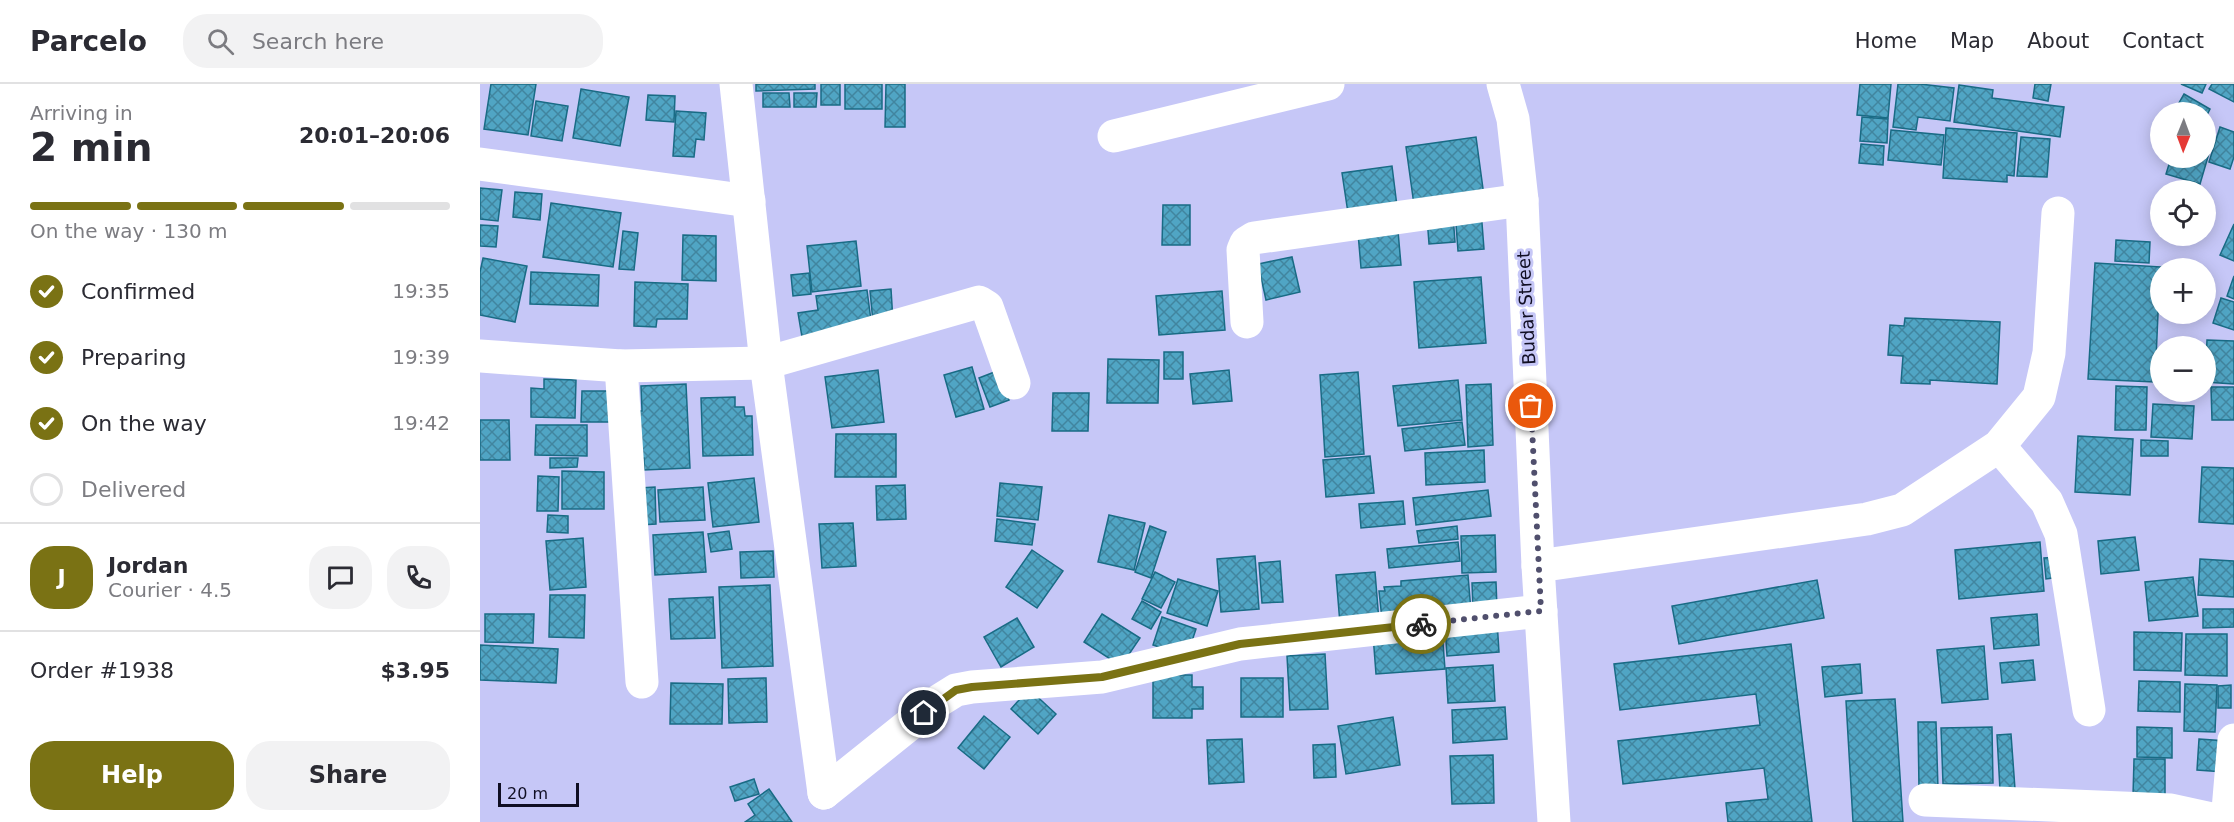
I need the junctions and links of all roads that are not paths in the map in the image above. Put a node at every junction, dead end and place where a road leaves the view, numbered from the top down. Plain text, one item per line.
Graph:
1 (736, 84) edge
2 (1328, 84) edge
3 (1503, 84) edge
4 (1114, 136) dead end
5 (480, 165) edge
6 (1521, 200) junction
7 (749, 201) junction
8 (2058, 213) dead end
9 (1247, 322) dead end
10 (480, 356) edge
11 (766, 363) junction
12 (621, 366) junction
13 (1014, 384) dead end
14 (1999, 446) junction
15 (1538, 566) junction
16 (1541, 611) junction
17 (642, 682) dead end
18 (2089, 710) dead end
19 (2234, 740) edge
20 (1925, 800) dead end
21 (2168, 816) edge
22 (1554, 822) edge
23 (2227, 822) edge

1 - 7 street
2 - 4 street
3 - 6 street, Budar Street
5 - 7 street
6 - 9 street
6 - 15 street, Budar Street
7 - 11 street
8 - 14 street
10 - 12 street
11 - 12 street
11 - 13 street
11 - 16 street
12 - 17 street
14 - 15 street
14 - 18 street
15 - 16 street, Budar Street
16 - 22 street, Budar Street
19 - 23 street
20 - 21 street
21 - 23 street

